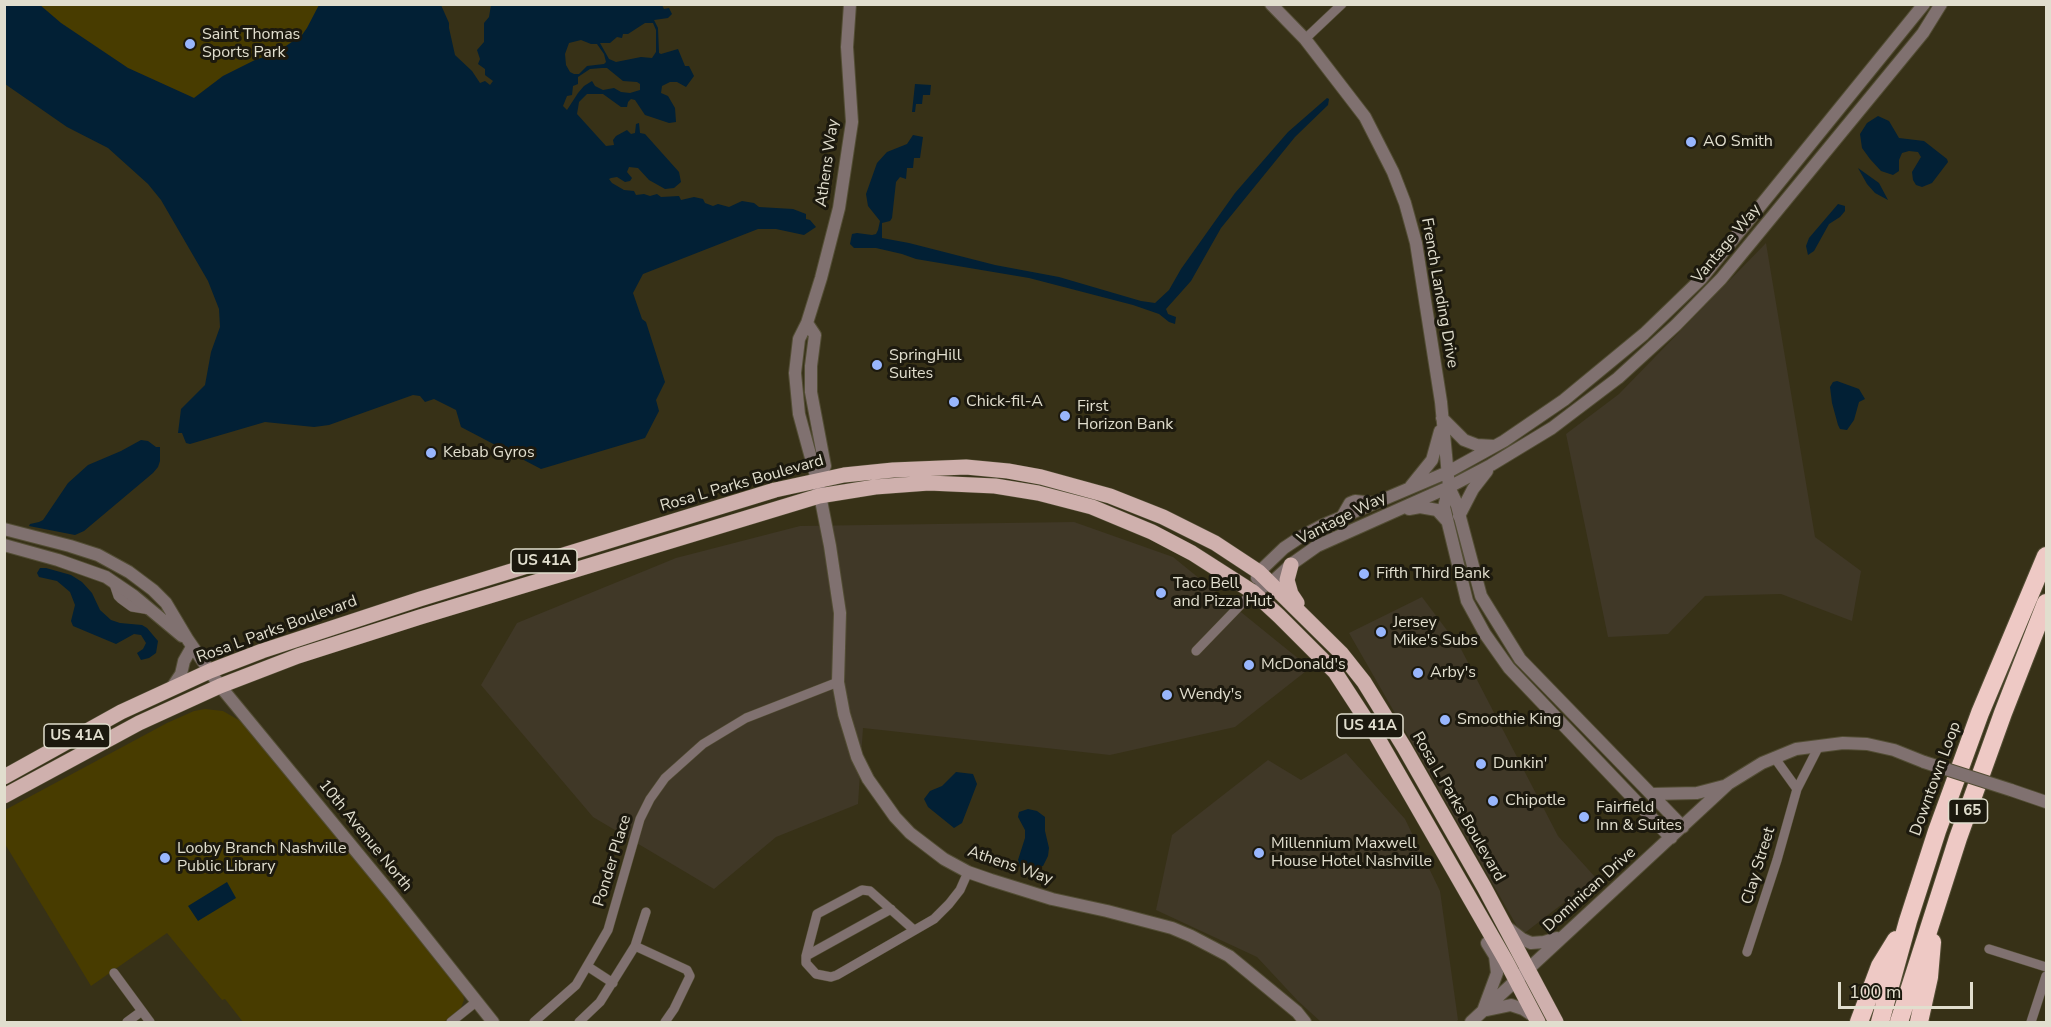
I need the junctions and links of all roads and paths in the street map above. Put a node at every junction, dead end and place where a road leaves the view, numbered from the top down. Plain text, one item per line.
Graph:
1 (850, 4) edge
2 (1271, 4) edge
3 (1342, 4) edge
4 (1924, 4) edge
5 (1941, 4) edge
6 (1305, 39) junction
7 (1442, 418) junction
8 (1496, 446) junction
9 (1491, 465) junction
10 (1448, 472) junction
11 (817, 480) junction
12 (1449, 487) junction
13 (1408, 490) junction
14 (819, 496) junction
15 (1393, 512) junction
16 (1460, 516) junction
17 (1447, 521) junction
18 (4, 529) edge
19 (4, 545) edge
20 (2046, 556) edge
21 (1291, 565) junction
22 (1259, 572) junction
23 (1272, 584) junction
24 (1253, 592) junction
25 (1480, 596) junction
26 (1467, 601) junction
27 (2046, 603) edge
28 (1304, 616) junction
29 (190, 643) junction
30 (1196, 651) dead end
31 (210, 671) junction
32 (838, 682) junction
33 (220, 686) junction
34 (171, 689) junction
35 (1376, 735) junction
36 (1819, 746) junction
37 (1611, 751) junction
38 (1774, 757) junction
39 (1600, 763) junction
40 (4, 777) edge
41 (1728, 784) junction
42 (1797, 789) junction
43 (1652, 794) junction
44 (4, 796) edge
45 (2046, 802) edge
46 (1439, 809) junction
47 (1683, 828) junction
48 (1671, 838) junction
49 (968, 872) junction
50 (1470, 899) junction
51 (1935, 906) junction
52 (891, 909) junction
53 (646, 912) dead end
54 (1908, 921) junction
55 (1504, 925) junction
56 (914, 930) junction
57 (1561, 937) junction
58 (635, 946) junction
59 (1989, 949) dead end
60 (1748, 952) dead end
61 (806, 956) junction
62 (587, 966) junction
63 (2046, 967) edge
64 (114, 973) dead end
65 (1522, 975) junction
66 (2046, 976) edge
67 (613, 983) junction
68 (476, 1002) junction
69 (142, 1011) junction
70 (1483, 1012) junction
71 (1537, 1020) edge
72 (127, 1023) edge
73 (150, 1023) edge
74 (451, 1023) edge
75 (493, 1023) edge
76 (534, 1023) edge
77 (579, 1023) edge
78 (665, 1023) edge
79 (1305, 1023) edge
80 (1471, 1023) edge
81 (1556, 1023) edge
82 (1859, 1023) edge
83 (1880, 1023) edge
84 (1899, 1023) edge
85 (1919, 1023) edge
86 (2031, 1023) edge

1 - 11 street, Athens Way
2 - 6 street, French Landing Drive
3 - 6 street
4 - 8 street, Vantage Way
5 - 9 street, Vantage Way
6 - 7 street, French Landing Drive
7 - 8 street
7 - 10 street, French Landing Drive
7 - 13 street
8 - 10 street, Vantage Way
9 - 12 street, Vantage Way
9 - 16 street
10 - 12 street, French Landing Drive
10 - 13 street, Vantage Way
11 - 14 street, Athens Way
11 - 22 main road, Rosa L Parks Boulevard / US 41A
11 - 31 main road, Rosa L Parks Boulevard / US 41A
12 - 15 street, Vantage Way
12 - 16 street, French Landing Drive
12 - 17 street, French Landing Drive
13 - 22 street, Vantage Way
14 - 24 main road, Rosa L Parks Boulevard / US 41A
14 - 32 street, Athens Way
14 - 33 main road, Rosa L Parks Boulevard / US 41A
15 - 17 street
15 - 21 street, Vantage Way
16 - 25 street, French Landing Drive
17 - 26 street, French Landing Drive
18 - 29 street
19 - 29 street
20 - 54 highway, Downtown Loop / I 65
21 - 23 street, Vantage Way
21 - 28 main road
22 - 23 main road, Rosa L Parks Boulevard / US 41A
22 - 24 street, Vantage Way
23 - 24 street, Vantage Way
23 - 28 main road, Rosa L Parks Boulevard / US 41A
24 - 30 street
24 - 35 main road, Rosa L Parks Boulevard / US 41A
25 - 26 street
25 - 37 street, French Landing Drive
26 - 39 street, French Landing Drive
27 - 51 highway, I 65
28 - 46 main road, Rosa L Parks Boulevard / US 41A
29 - 31 street, 10th Avenue North
29 - 34 street
31 - 33 street, 10th Avenue North
31 - 34 main road, Rosa L Parks Boulevard / US 41A
32 - 49 street, Athens Way
32 - 62 street, Ponder Place
33 - 44 main road, Rosa L Parks Boulevard / US 41A
33 - 68 street, 10th Avenue North
34 - 40 main road, Rosa L Parks Boulevard / US 41A
35 - 46 main road
35 - 50 main road, Rosa L Parks Boulevard / US 41A
36 - 38 street, Dominican Drive
36 - 42 street, Clay Street
36 - 45 street, Dominican Drive, bridge
37 - 39 street
37 - 43 street, French Landing Drive
38 - 41 street, Dominican Drive
38 - 42 street
39 - 48 street, French Landing Drive
41 - 43 street
41 - 47 street, Dominican Drive
42 - 60 street, Clay Street
43 - 47 street, French Landing Drive
46 - 55 main road, Rosa L Parks Boulevard / US 41A
47 - 48 street, Dominican Drive
48 - 57 street, Dominican Drive
49 - 56 street
49 - 79 street, Athens Way
50 - 65 main road, Rosa L Parks Boulevard / US 41A
50 - 70 street
51 - 84 highway, I 65
51 - 85 highway
52 - 56 street
52 - 61 street
52 - 61 street
53 - 58 street
54 - 82 highway
54 - 83 highway, Downtown Loop / I 65
55 - 57 street
55 - 65 main road, Rosa L Parks Boulevard / US 41A
56 - 61 street
57 - 65 street, Dominican Drive
58 - 67 street
58 - 78 street
59 - 63 street
62 - 67 street
62 - 76 street, Ponder Place
64 - 69 street
65 - 70 street, Dominican Drive
65 - 71 main road, Rosa L Parks Boulevard / US 41A
65 - 81 main road, Rosa L Parks Boulevard / US 41A
66 - 86 street
67 - 77 street
68 - 74 street
68 - 75 street, 10th Avenue North
69 - 72 street
69 - 73 street
70 - 71 street
70 - 80 street, Dominican Drive

